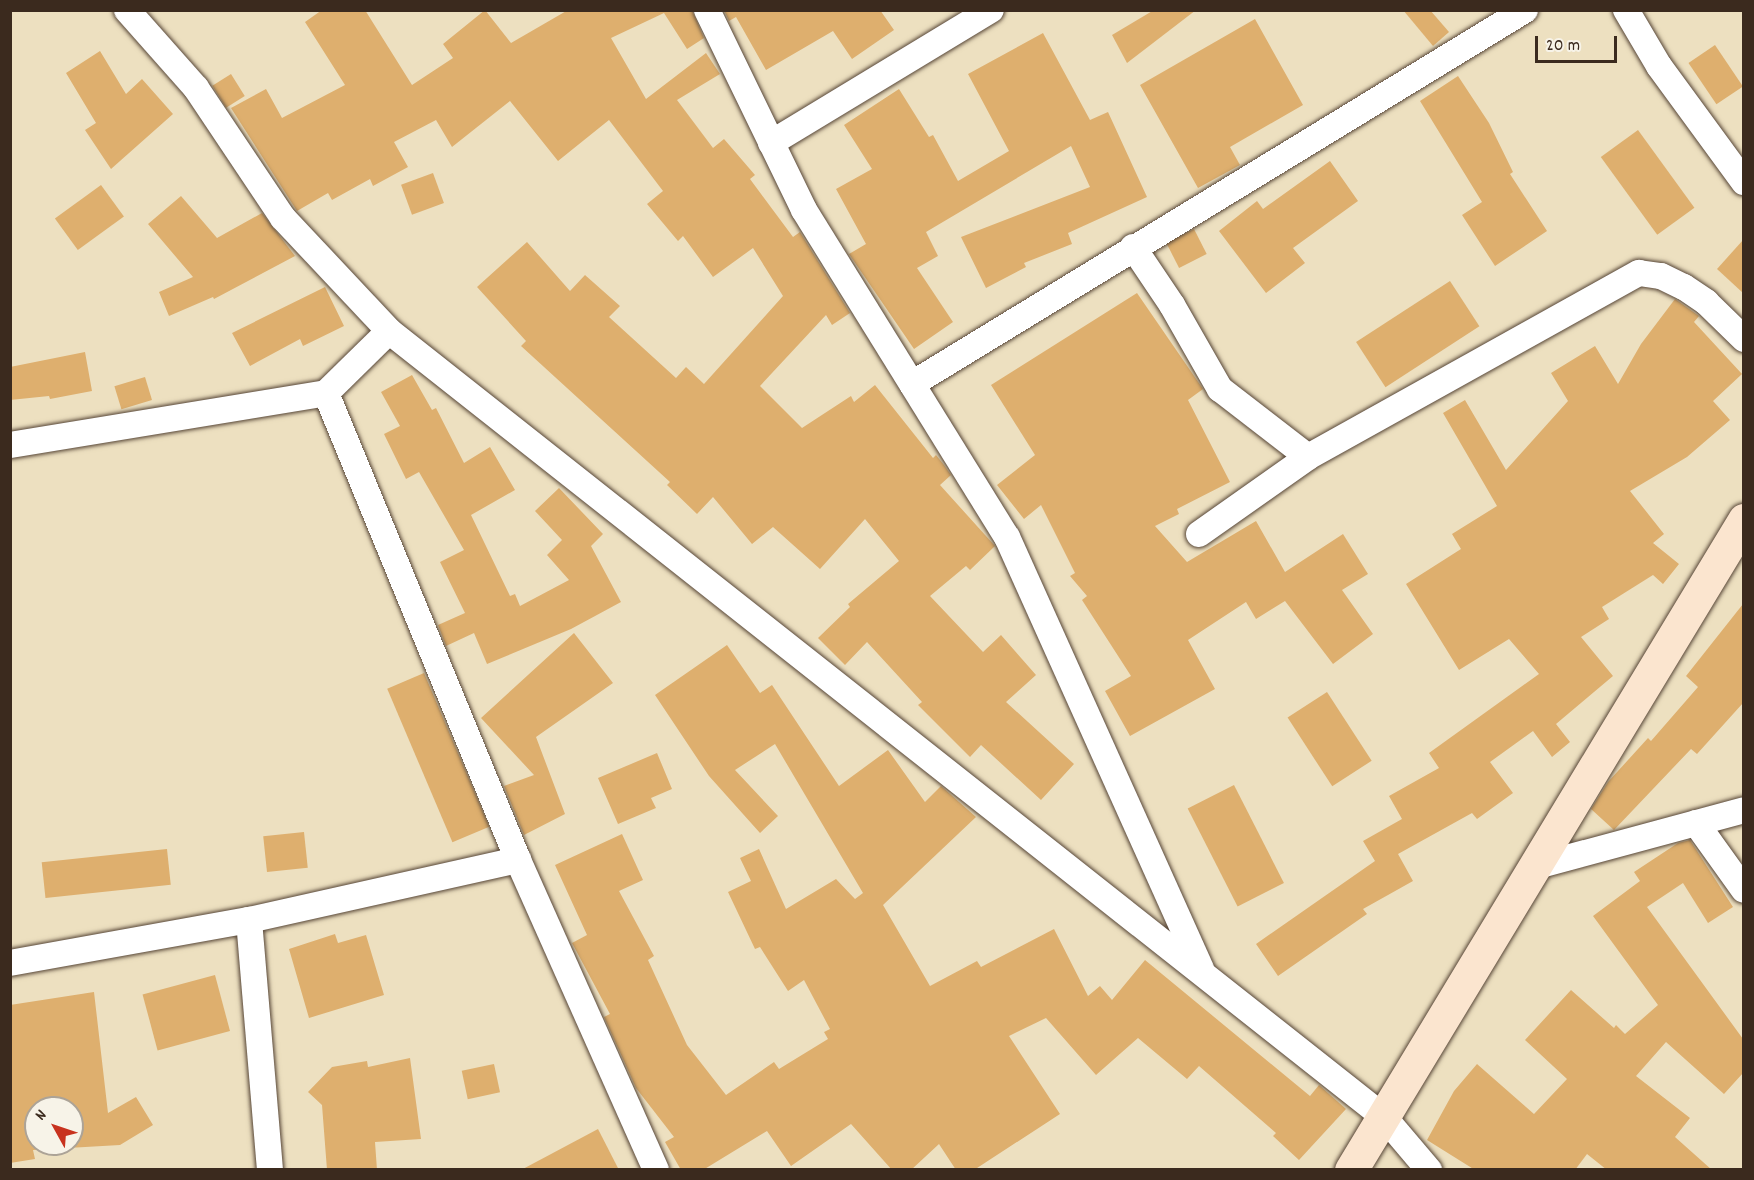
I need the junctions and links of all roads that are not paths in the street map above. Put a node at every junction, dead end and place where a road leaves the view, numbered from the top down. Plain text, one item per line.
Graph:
1 (127, 10) edge
2 (707, 10) edge
3 (991, 10) edge
4 (1525, 10) edge
5 (1626, 10) edge
6 (771, 143) junction
7 (1743, 182) edge
8 (1133, 248) junction
9 (389, 331) junction
10 (1743, 339) edge
11 (912, 384) junction
12 (326, 393) junction
13 (10, 445) edge
14 (1308, 457) junction
15 (1743, 520) edge
16 (1199, 534) dead end
17 (1743, 810) edge
18 (1696, 824) junction
19 (518, 860) junction
20 (1538, 866) junction
21 (1743, 890) edge
22 (249, 920) junction
23 (10, 963) edge
24 (1202, 971) junction
25 (1384, 1117) junction
26 (270, 1170) edge
27 (656, 1170) edge
28 (1351, 1170) edge
29 (1429, 1170) edge

1 - 9 street
2 - 6 street
3 - 6 street
4 - 8 street
5 - 7 street
6 - 11 street
8 - 11 street
8 - 14 street
9 - 12 street
9 - 24 street
10 - 14 street
11 - 24 street
12 - 13 street
12 - 19 street
14 - 16 street
15 - 20 street
17 - 18 street
18 - 20 street
18 - 21 street
19 - 22 street
19 - 27 street
20 - 25 street
22 - 23 street
22 - 26 street
24 - 25 street
25 - 28 street
25 - 29 street

